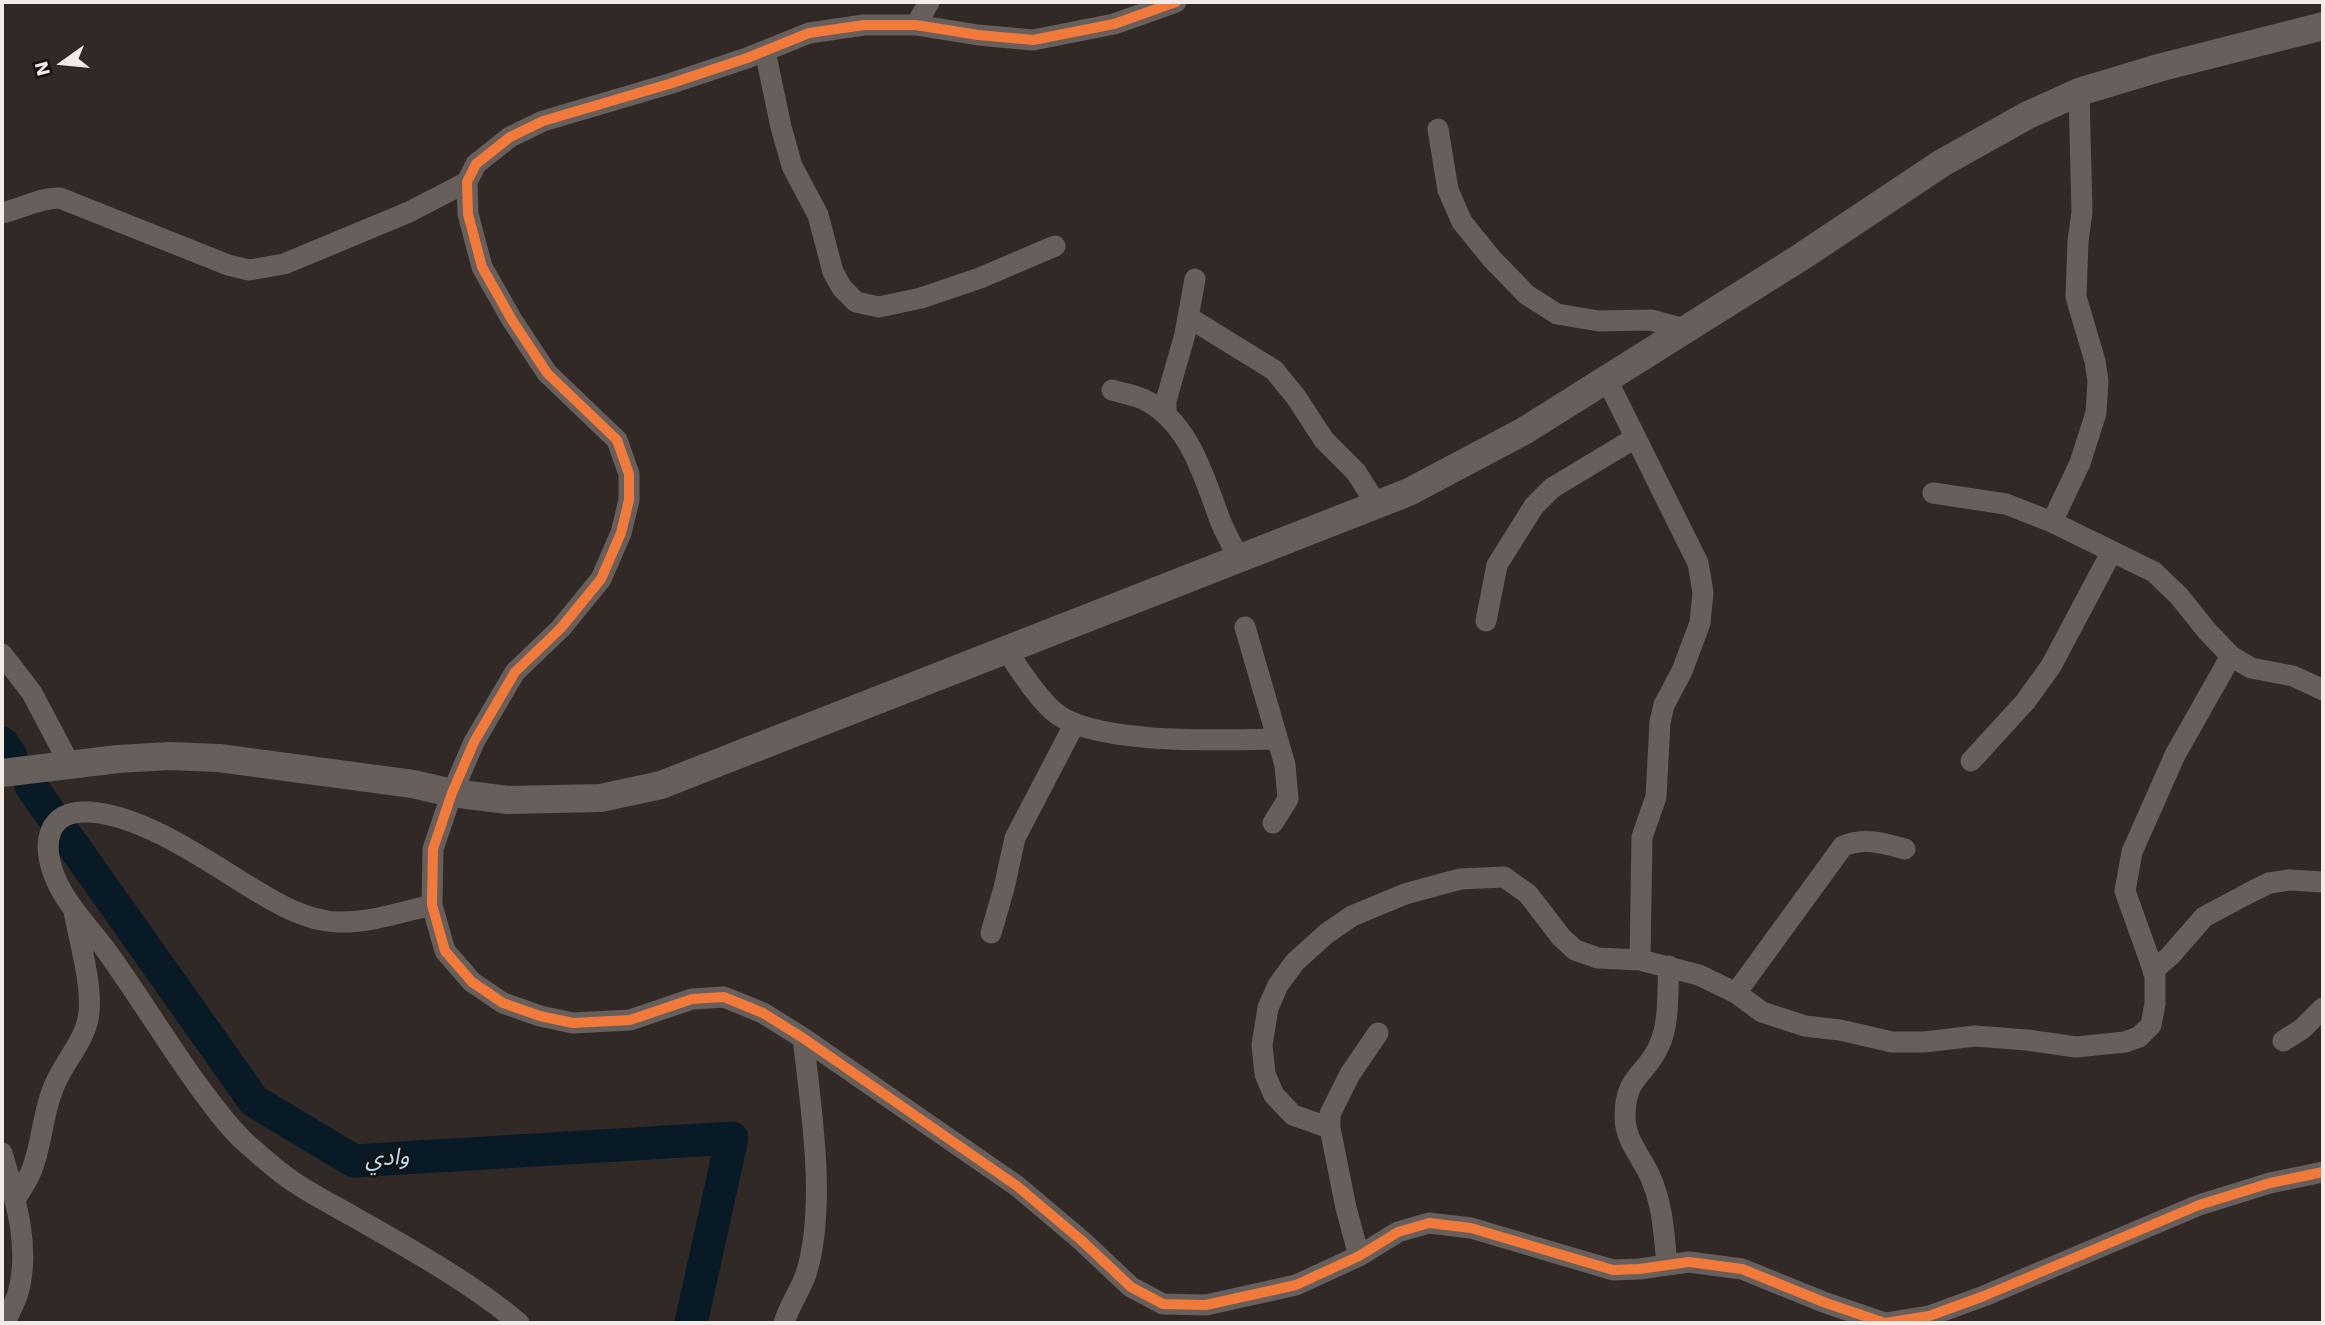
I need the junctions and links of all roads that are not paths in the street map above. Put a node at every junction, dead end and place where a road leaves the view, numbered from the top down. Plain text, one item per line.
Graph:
1 (929, 2) edge
2 (1176, 2) edge
3 (916, 25) junction
4 (2323, 26) edge
5 (765, 51) junction
6 (2078, 92) junction
7 (1438, 129) dead end
8 (467, 182) junction
9 (2, 213) edge
10 (1055, 246) dead end
11 (1195, 279) dead end
12 (1188, 317) junction
13 (1684, 330) junction
14 (1606, 378) junction
15 (1112, 390) dead end
16 (1166, 415) junction
17 (1635, 438) junction
18 (1933, 493) dead end
19 (1377, 505) junction
20 (2052, 522) junction
21 (2111, 553) junction
22 (1239, 559) junction
23 (1486, 621) dead end
24 (1244, 627) dead end
25 (1006, 650) junction
26 (2, 654) edge
27 (2231, 656) junction
28 (2323, 690) edge
29 (1074, 725) junction
30 (1277, 739) junction
31 (1971, 761) dead end
32 (70, 765) junction
33 (2, 773) edge
34 (452, 793) junction
35 (1273, 823) dead end
36 (1905, 849) dead end
37 (2323, 882) edge
38 (432, 905) junction
39 (73, 906) junction
40 (991, 933) dead end
41 (1640, 960) junction
42 (1669, 966) junction
43 (2153, 971) junction
44 (1736, 993) junction
45 (2323, 1008) edge
46 (1378, 1033) dead end
47 (803, 1038) junction
48 (2283, 1041) dead end
49 (1330, 1128) junction
50 (2, 1153) edge
51 (2323, 1172) edge
52 (15, 1199) junction
53 (1359, 1256) junction
54 (1667, 1265) junction
55 (1850, 1311) junction
56 (1166, 1314) edge
57 (5, 1323) edge
58 (520, 1323) edge
59 (784, 1323) edge
60 (1832, 1323) edge

1 - 3 street
2 - 3 street
3 - 5 street
4 - 6 main road
5 - 8 street
5 - 10 street
6 - 13 main road
6 - 20 street
7 - 13 street
8 - 9 street
8 - 34 street
11 - 12 street
12 - 16 street
12 - 19 street
13 - 14 main road
14 - 17 street
14 - 19 main road
15 - 16 street
16 - 22 street
17 - 23 street
17 - 41 street
18 - 20 street
19 - 22 main road
20 - 21 street
21 - 27 street
21 - 31 street
22 - 25 main road
24 - 30 street
25 - 29 street
25 - 34 main road
26 - 32 street
27 - 28 street
27 - 43 street
29 - 30 street
29 - 40 street
30 - 35 street
32 - 33 main road
32 - 34 main road
34 - 38 street
36 - 44 street
37 - 43 street
38 - 39 street
38 - 47 street
39 - 52 street
39 - 58 street
41 - 42 street
41 - 49 street
42 - 44 street
42 - 54 street
43 - 44 street
45 - 48 street
46 - 49 street
47 - 56 street
47 - 59 street
49 - 53 street
50 - 52 street
51 - 55 street
52 - 57 street
53 - 54 street
53 - 56 street
54 - 55 street
55 - 60 street

